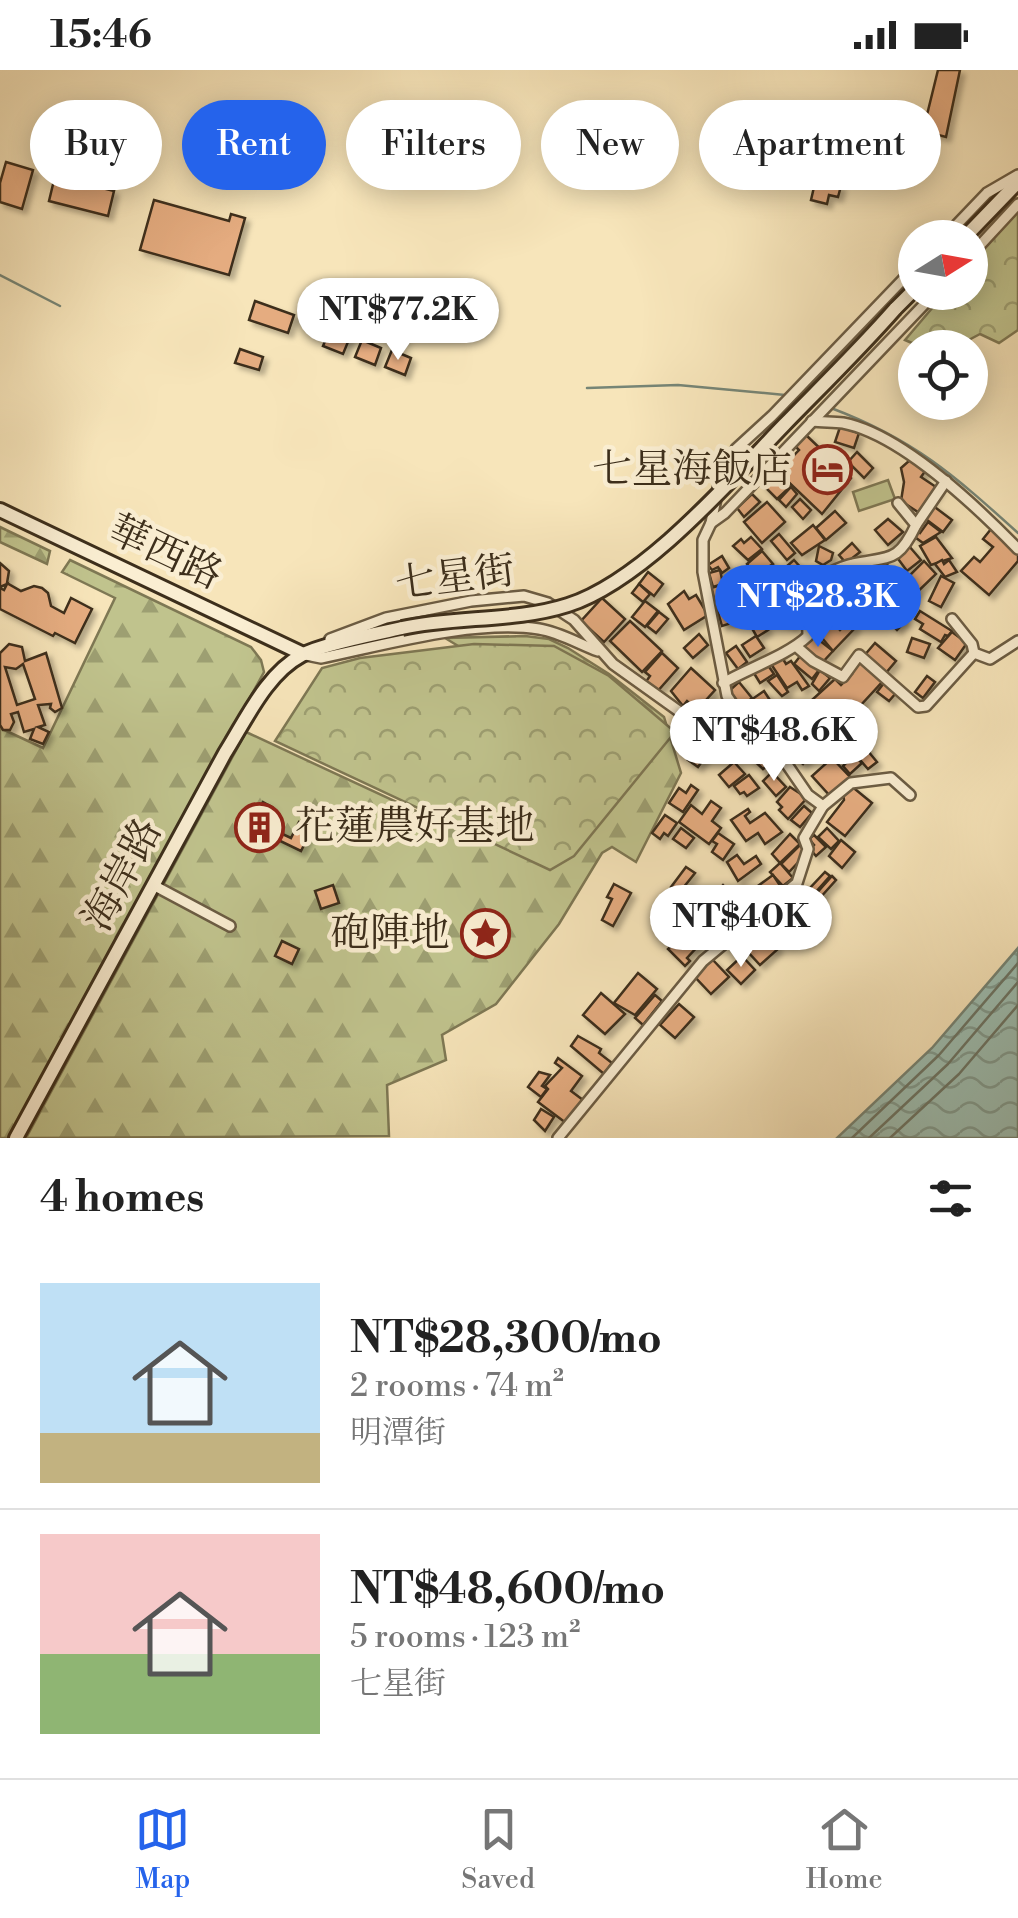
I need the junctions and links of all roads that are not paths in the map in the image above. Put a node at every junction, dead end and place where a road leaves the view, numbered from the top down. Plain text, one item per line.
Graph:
1 (1018, 178) edge
2 (1018, 204) edge
3 (961, 220) edge
4 (980, 220) edge
5 (988, 236) edge
6 (898, 284) edge
7 (898, 306) edge
8 (919, 310) edge
9 (816, 417) junction
10 (946, 481) junction
11 (898, 504) dead end
12 (0, 510) edge
13 (711, 523) junction
14 (916, 524) junction
15 (1018, 549) edge
16 (952, 619) dead end
17 (1018, 641) edge
18 (797, 647) junction
19 (602, 652) junction
20 (974, 653) junction
21 (303, 654) junction
22 (724, 683) junction
23 (737, 711) junction
24 (910, 795) dead end
25 (823, 806) junction
26 (155, 886) junction
27 (230, 926) dead end
28 (16, 1138) edge
29 (558, 1138) edge

1 - 3 street
1 - 4 main road
2 - 5 street
6 - 13 street
7 - 21 main road, 七星街, bridge
8 - 9 street
9 - 10 street
9 - 13 street
10 - 14 street
10 - 15 street
11 - 14 street
12 - 21 main road, 華西路
13 - 22 street
14 - 18 street
16 - 20 street
17 - 20 street
18 - 20 street
18 - 22 street
19 - 21 street, 七星街
19 - 21 street, 七星街
19 - 23 street, 七星街
21 - 26 main road, 海岸路
22 - 23 street
23 - 25 street
24 - 25 street
25 - 29 street
26 - 27 street
26 - 28 main road, 海岸路

